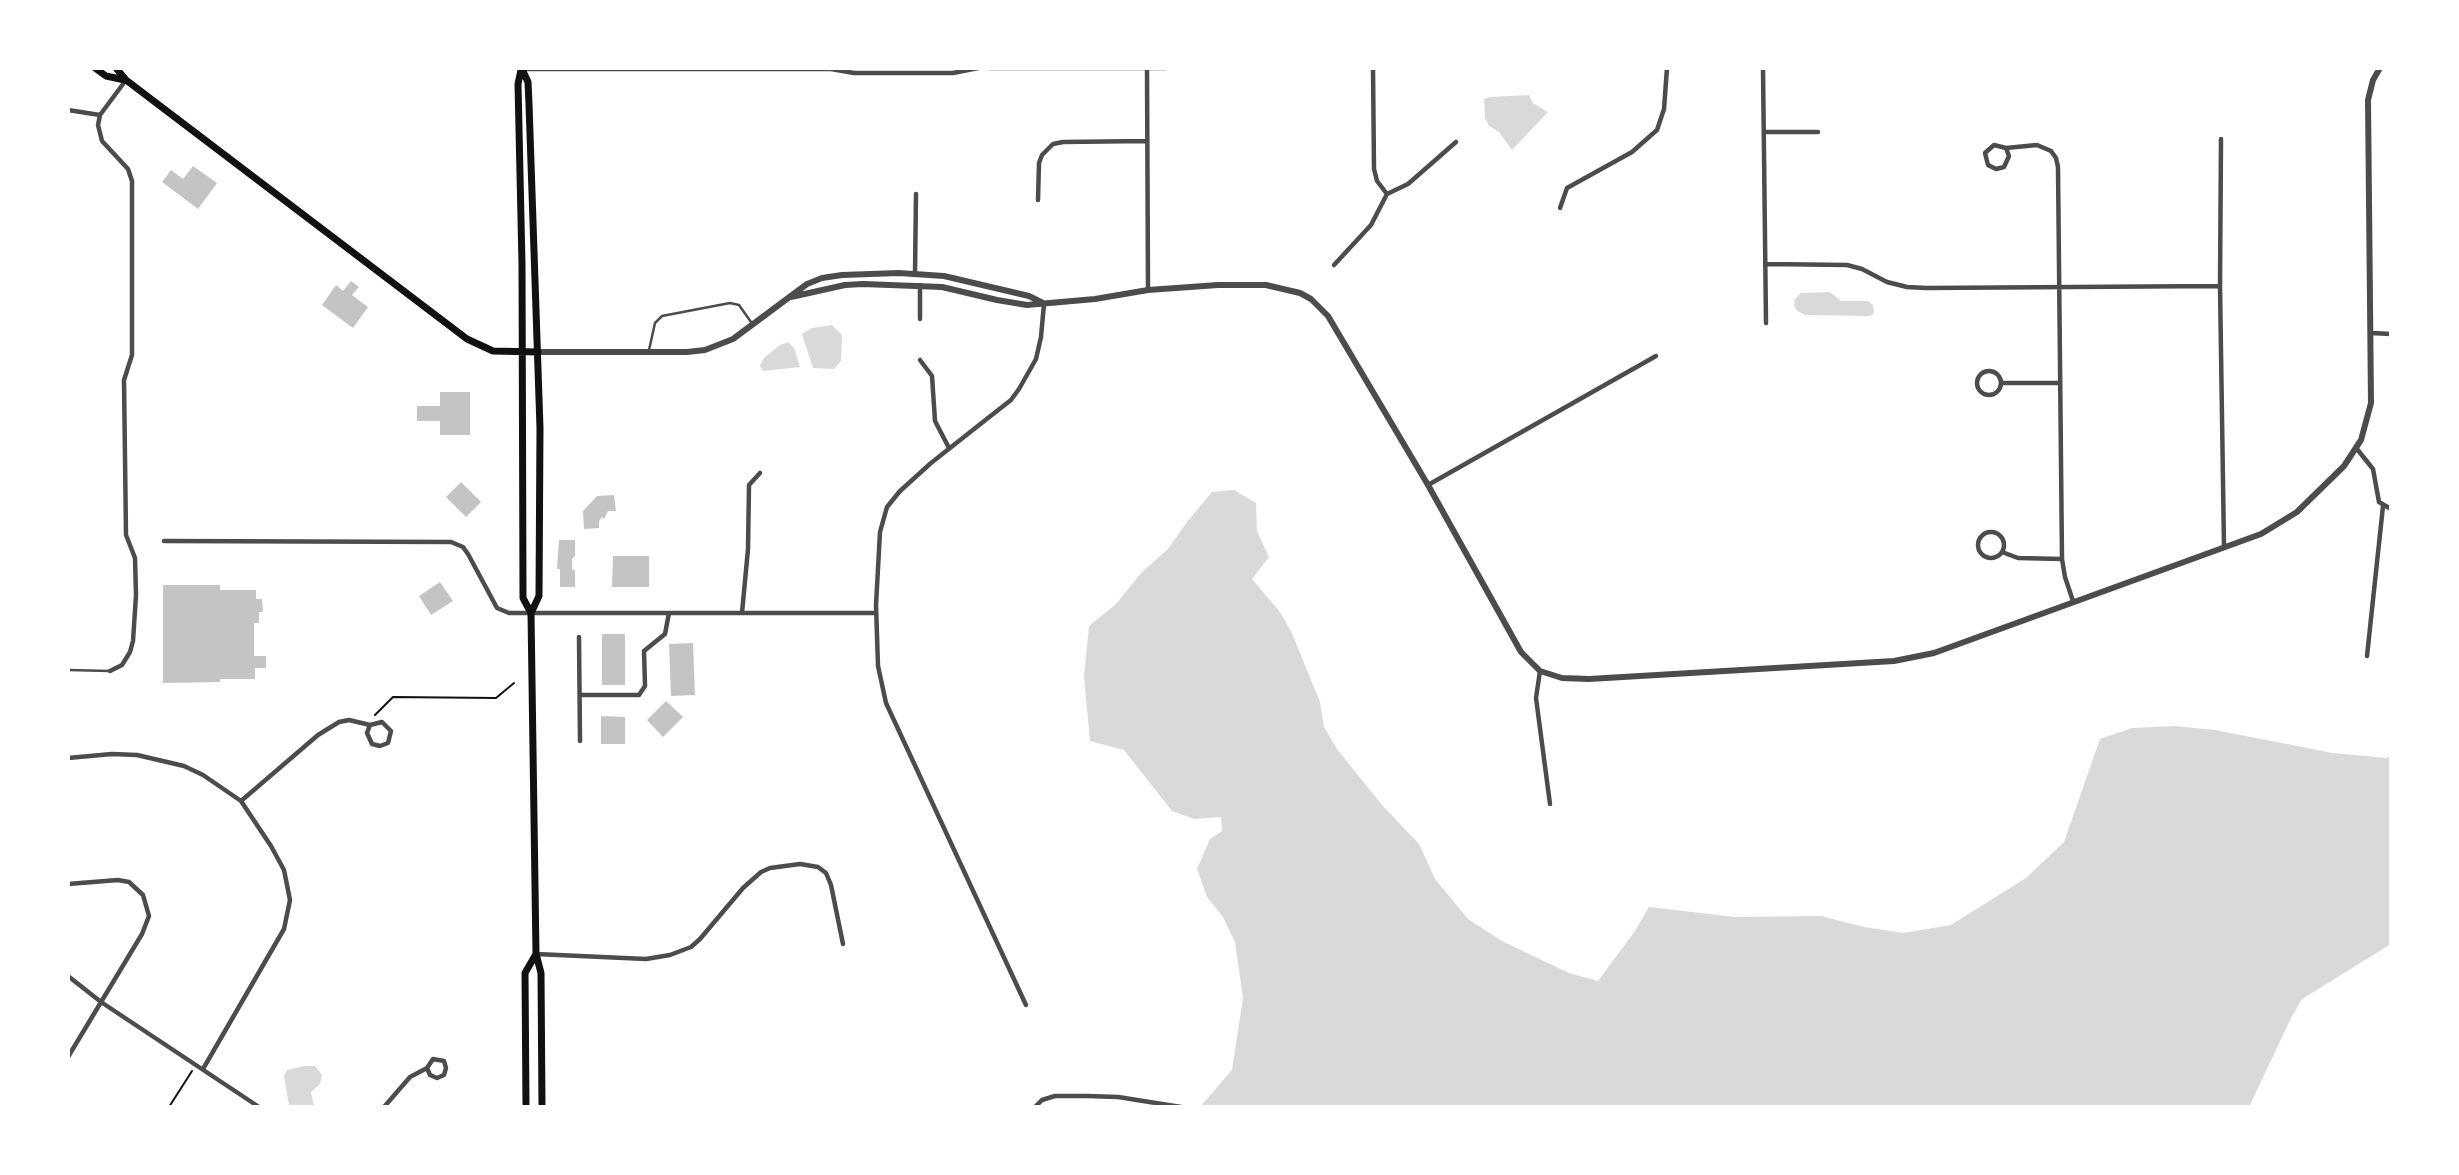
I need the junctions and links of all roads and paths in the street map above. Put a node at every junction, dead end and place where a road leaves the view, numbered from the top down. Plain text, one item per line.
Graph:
1 (95, 68) edge
2 (116, 68) edge
3 (831, 68) edge
4 (978, 68) edge
5 (989, 68) edge
6 (1166, 68) edge
7 (1373, 68) edge
8 (1667, 68) edge
9 (1763, 68) edge
10 (2380, 68) edge
11 (522, 69) edge
12 (1147, 69) edge
13 (126, 80) junction
14 (68, 110) edge
15 (100, 115) junction
16 (1764, 132) junction
17 (1818, 132) dead end
18 (2221, 139) dead end
19 (1147, 141) junction
20 (1455, 142) dead end
21 (2006, 148) junction
22 (916, 194) dead end
23 (1387, 194) junction
24 (1038, 200) dead end
25 (1560, 208) dead end
26 (1767, 264) junction
27 (1334, 265) dead end
28 (915, 274) junction
29 (920, 285) junction
30 (2220, 286) junction
31 (2059, 288) junction
32 (1148, 290) junction
33 (791, 297) junction
34 (1044, 304) junction
35 (920, 319) dead end
36 (1766, 323) dead end
37 (754, 325) junction
38 (2371, 333) junction
39 (2391, 334) edge
40 (538, 352) junction
41 (649, 352) junction
42 (522, 353) junction
43 (1656, 356) dead end
44 (920, 360) dead end
45 (2001, 383) junction
46 (2060, 383) junction
47 (949, 448) junction
48 (2357, 449) junction
49 (760, 473) dead end
50 (1428, 485) junction
51 (2383, 506) junction
52 (2391, 509) edge
53 (164, 541) dead end
54 (2224, 547) junction
55 (2002, 552) junction
56 (2062, 558) junction
57 (2073, 601) junction
58 (531, 613) junction
59 (669, 613) junction
60 (742, 613) junction
61 (876, 613) junction
62 (579, 637) dead end
63 (2367, 656) dead end
64 (68, 670) edge
65 (110, 671) joint
66 (1540, 671) junction
67 (514, 684) dead end
68 (580, 695) junction
69 (368, 724) junction
70 (580, 741) dead end
71 (68, 758) edge
72 (241, 802) junction
73 (1550, 804) dead end
74 (68, 884) edge
75 (843, 944) dead end
76 (536, 954) junction
77 (68, 976) edge
78 (101, 1002) junction
79 (1026, 1005) dead end
80 (68, 1057) edge
81 (197, 1065) junction
82 (426, 1068) junction
83 (203, 1069) junction
84 (526, 1074) junction
85 (542, 1075) junction
86 (169, 1107) edge
87 (259, 1107) edge
88 (384, 1107) edge
89 (526, 1107) edge
90 (542, 1107) edge
91 (1035, 1107) edge
92 (1181, 1107) edge

1 - 13 main road
2 - 13 main road
3 - 4 street
3 - 11 street
5 - 12 street
6 - 12 street
7 - 23 street
8 - 25 street
9 - 16 street
10 - 38 street
11 - 40 main road
11 - 42 main road
12 - 19 street
13 - 15 street
13 - 42 main road
14 - 15 street
15 - 65 street
16 - 17 street
16 - 26 street
18 - 30 street
19 - 24 street
19 - 32 street
20 - 23 street
21 - 21 street
21 - 31 street
22 - 28 street
23 - 27 street
26 - 31 street
26 - 36 street
28 - 33 street
28 - 34 street
29 - 33 street
29 - 34 street
29 - 35 street
30 - 31 street
30 - 54 street
31 - 46 street
32 - 34 street
32 - 50 street
33 - 37 street
34 - 47 street
37 - 41 street
37 - 41 lane
38 - 39 street
38 - 48 street
40 - 41 street
40 - 42 main road
40 - 58 main road
42 - 58 main road
43 - 50 street
44 - 47 street
45 - 45 street
45 - 46 street
46 - 56 street
47 - 61 street
48 - 51 street
48 - 54 street
49 - 60 street
50 - 66 street
51 - 52 street
51 - 63 street
53 - 58 street
54 - 57 street
55 - 55 street
55 - 56 street
56 - 57 street
57 - 66 street
58 - 59 street
58 - 76 main road
59 - 60 street
59 - 68 street
60 - 61 street
61 - 79 street
62 - 68 street
64 - 65 lane
66 - 73 street
67 - 69 path
68 - 70 street
69 - 69 street
69 - 72 street
71 - 72 street
72 - 83 street
74 - 78 street
75 - 76 street
76 - 84 main road
76 - 85 main road
77 - 78 street
78 - 80 street
78 - 81 street
81 - 83 street
81 - 86 path
82 - 82 street
82 - 88 street
83 - 87 street
84 - 85 main road
84 - 89 main road
85 - 90 main road
91 - 92 street

